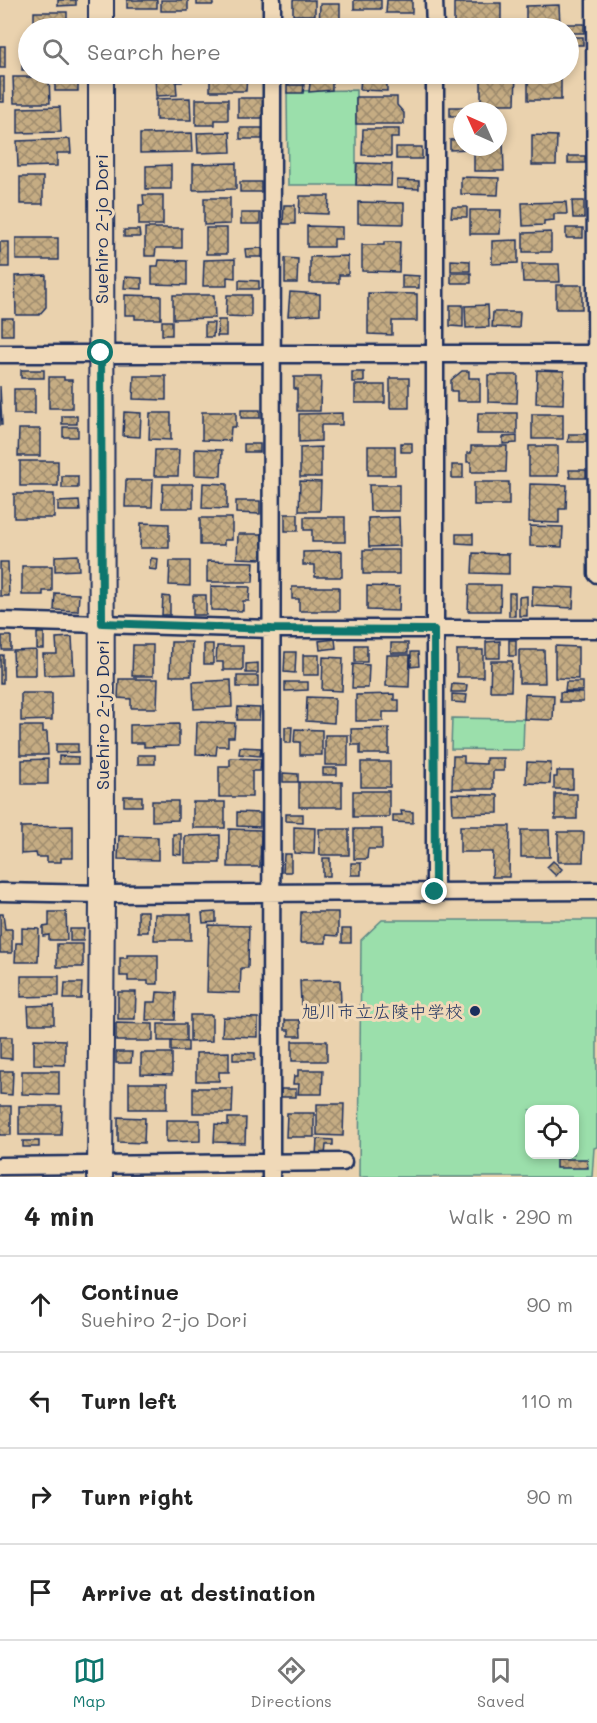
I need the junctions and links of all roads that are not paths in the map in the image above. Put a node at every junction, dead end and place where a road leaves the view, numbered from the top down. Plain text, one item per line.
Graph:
1 (101, 0) edge
2 (272, 0) edge
3 (435, 0) edge
4 (596, 0) edge
5 (101, 18) edge
6 (272, 18) edge
7 (435, 18) edge
8 (101, 84) edge
9 (272, 84) edge
10 (435, 84) edge
11 (101, 353) junction
12 (0, 354) edge
13 (435, 354) junction
14 (596, 354) edge
15 (272, 355) junction
16 (597, 574) edge
17 (0, 621) edge
18 (102, 623) junction
19 (272, 629) junction
20 (597, 629) edge
21 (434, 630) junction
22 (597, 891) edge
23 (0, 892) edge
24 (270, 892) junction
25 (435, 892) junction
26 (102, 894) junction
27 (343, 1162) dead end
28 (0, 1166) edge
29 (271, 1170) edge
30 (100, 1172) edge

1 - 5 street
2 - 6 street
3 - 7 street
4 - 14 street
8 - 11 street, Suehiro 2-jo Dori
9 - 15 street
10 - 13 street
11 - 12 street
11 - 15 street
11 - 18 street, Suehiro 2-jo Dori
13 - 14 street
13 - 15 street
13 - 21 street
14 - 16 street
15 - 19 street
17 - 18 street
18 - 19 street
18 - 26 street, Suehiro 2-jo Dori
19 - 21 street
19 - 24 street
20 - 21 street
21 - 25 street
22 - 25 street
23 - 26 street
24 - 25 street
24 - 26 street
24 - 29 street
26 - 30 street, Suehiro 2-jo Dori
27 - 29 street
28 - 30 street
29 - 30 street

